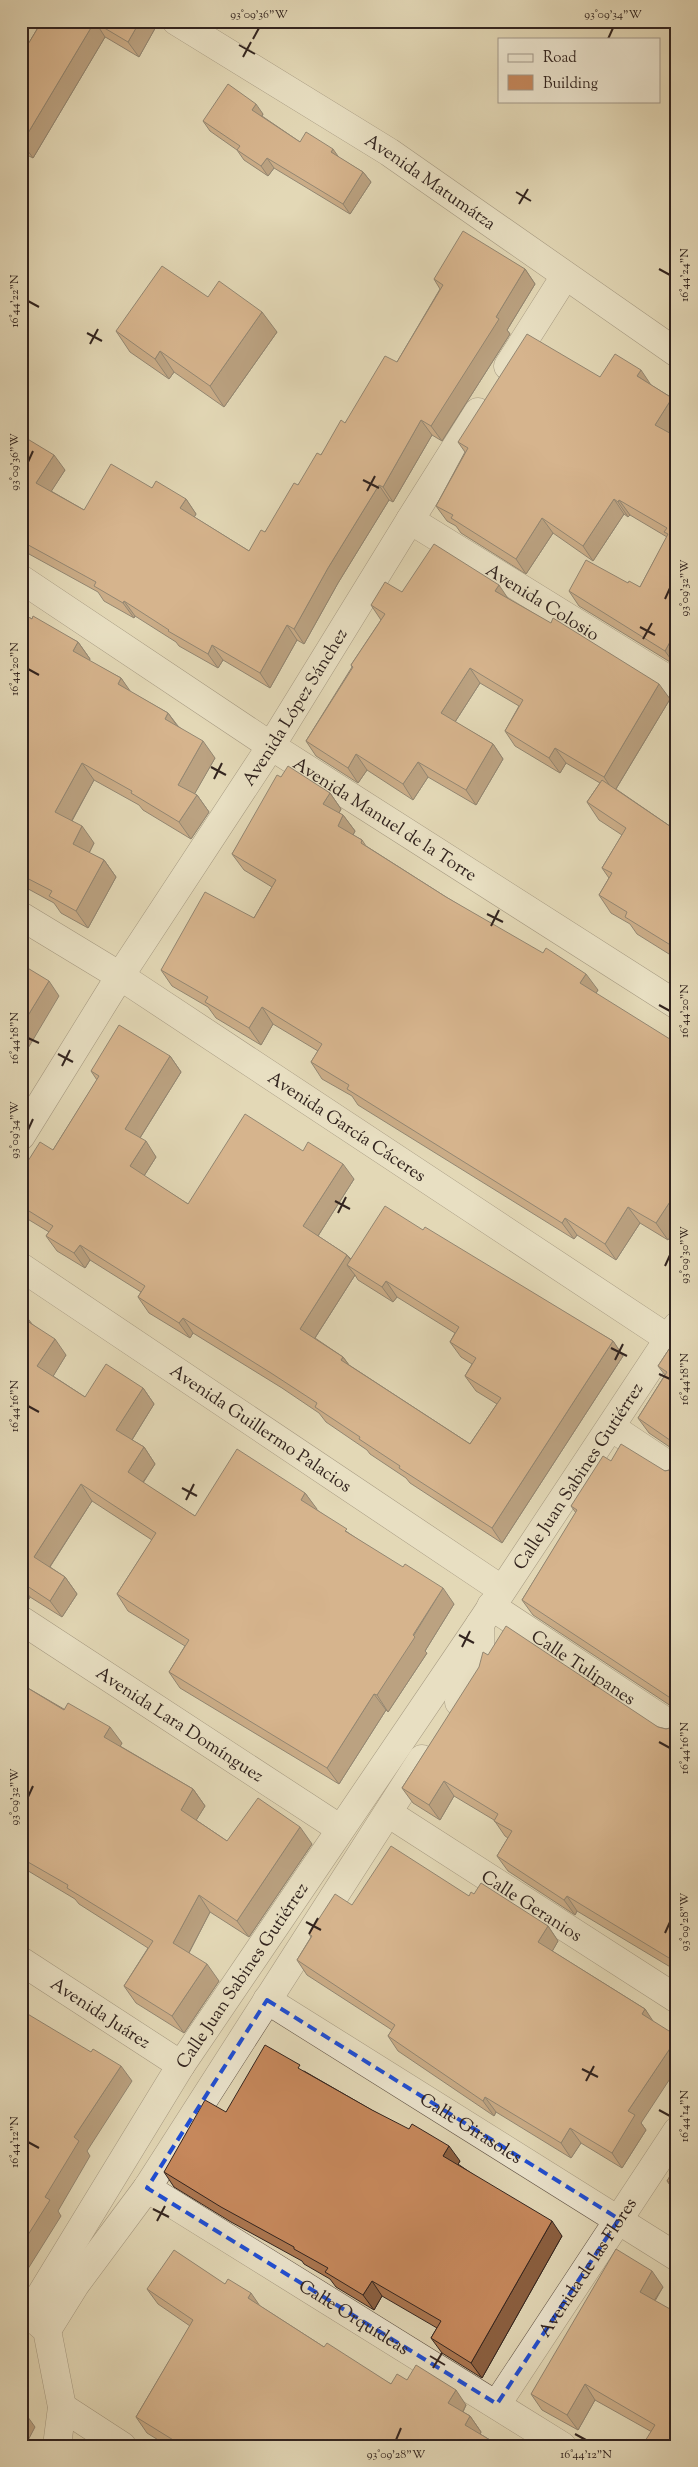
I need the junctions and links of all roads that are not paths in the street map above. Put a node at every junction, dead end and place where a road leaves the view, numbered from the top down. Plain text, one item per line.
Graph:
1 (176, 21) edge
2 (565, 276) junction
3 (677, 353) edge
4 (410, 520) junction
5 (21, 579) edge
6 (677, 685) edge
7 (271, 746) junction
8 (21, 916) edge
9 (120, 976) junction
10 (677, 1005) edge
11 (21, 1136) edge
12 (21, 1266) edge
13 (673, 1333) edge
14 (611, 1427) junction
15 (677, 1471) edge
16 (490, 1606) junction
17 (21, 1620) edge
18 (677, 1729) edge
19 (388, 1813) junction
20 (339, 1828) junction
21 (21, 1961) edge
22 (677, 1999) edge
23 (267, 2000) junction
24 (181, 2065) junction
25 (677, 2131) edge
26 (147, 2188) junction
27 (619, 2219) junction
28 (677, 2257) edge
29 (32, 2317) edge
30 (497, 2404) junction
31 (62, 2407) junction
32 (58, 2446) edge
33 (122, 2446) edge
34 (562, 2446) edge

1 - 2 street, Avenida Matumátza
2 - 3 street, Avenida Matumátza
2 - 4 street, Avenida López Sánchez
4 - 6 street, Avenida Colosio
4 - 7 street, Avenida López Sánchez
5 - 7 street, Avenida Manuel de la Torre
7 - 9 street, Avenida López Sánchez
7 - 10 street, Avenida Manuel de la Torre
8 - 9 street, Avenida García Cáceres
9 - 11 street, Avenida López Sánchez
9 - 13 street, Avenida García Cáceres
12 - 16 street, Avenida Guillermo Palacios
13 - 14 street, Calle Juan Sabines Gutiérrez
14 - 15 street
14 - 16 street, Calle Juan Sabines Gutiérrez
16 - 18 street, Calle Tulipanes
16 - 19 street, Calle Juan Sabines Gutiérrez
16 - 20 street, Calle Juan Sabines Gutiérrez
17 - 20 street, Avenida Lara Domínguez
19 - 22 street, Calle Geranios
19 - 23 street, Calle Juan Sabines Gutiérrez
20 - 24 street, Calle Juan Sabines Gutiérrez
21 - 24 street, Avenida Juárez
23 - 26 street, Calle Juan Sabines Gutiérrez
23 - 27 street, Calle Girasoles
24 - 29 street, Calle Juan Sabines Gutiérrez
25 - 27 street, Avenida de las Flores
26 - 29 street, Calle Juan Sabines Gutiérrez
26 - 30 street, Calle Orquídeas
27 - 28 street, Calle Girasoles
27 - 30 street, Avenida de las Flores
29 - 31 street
30 - 34 street, Calle Orquídeas
31 - 32 street
31 - 33 street

